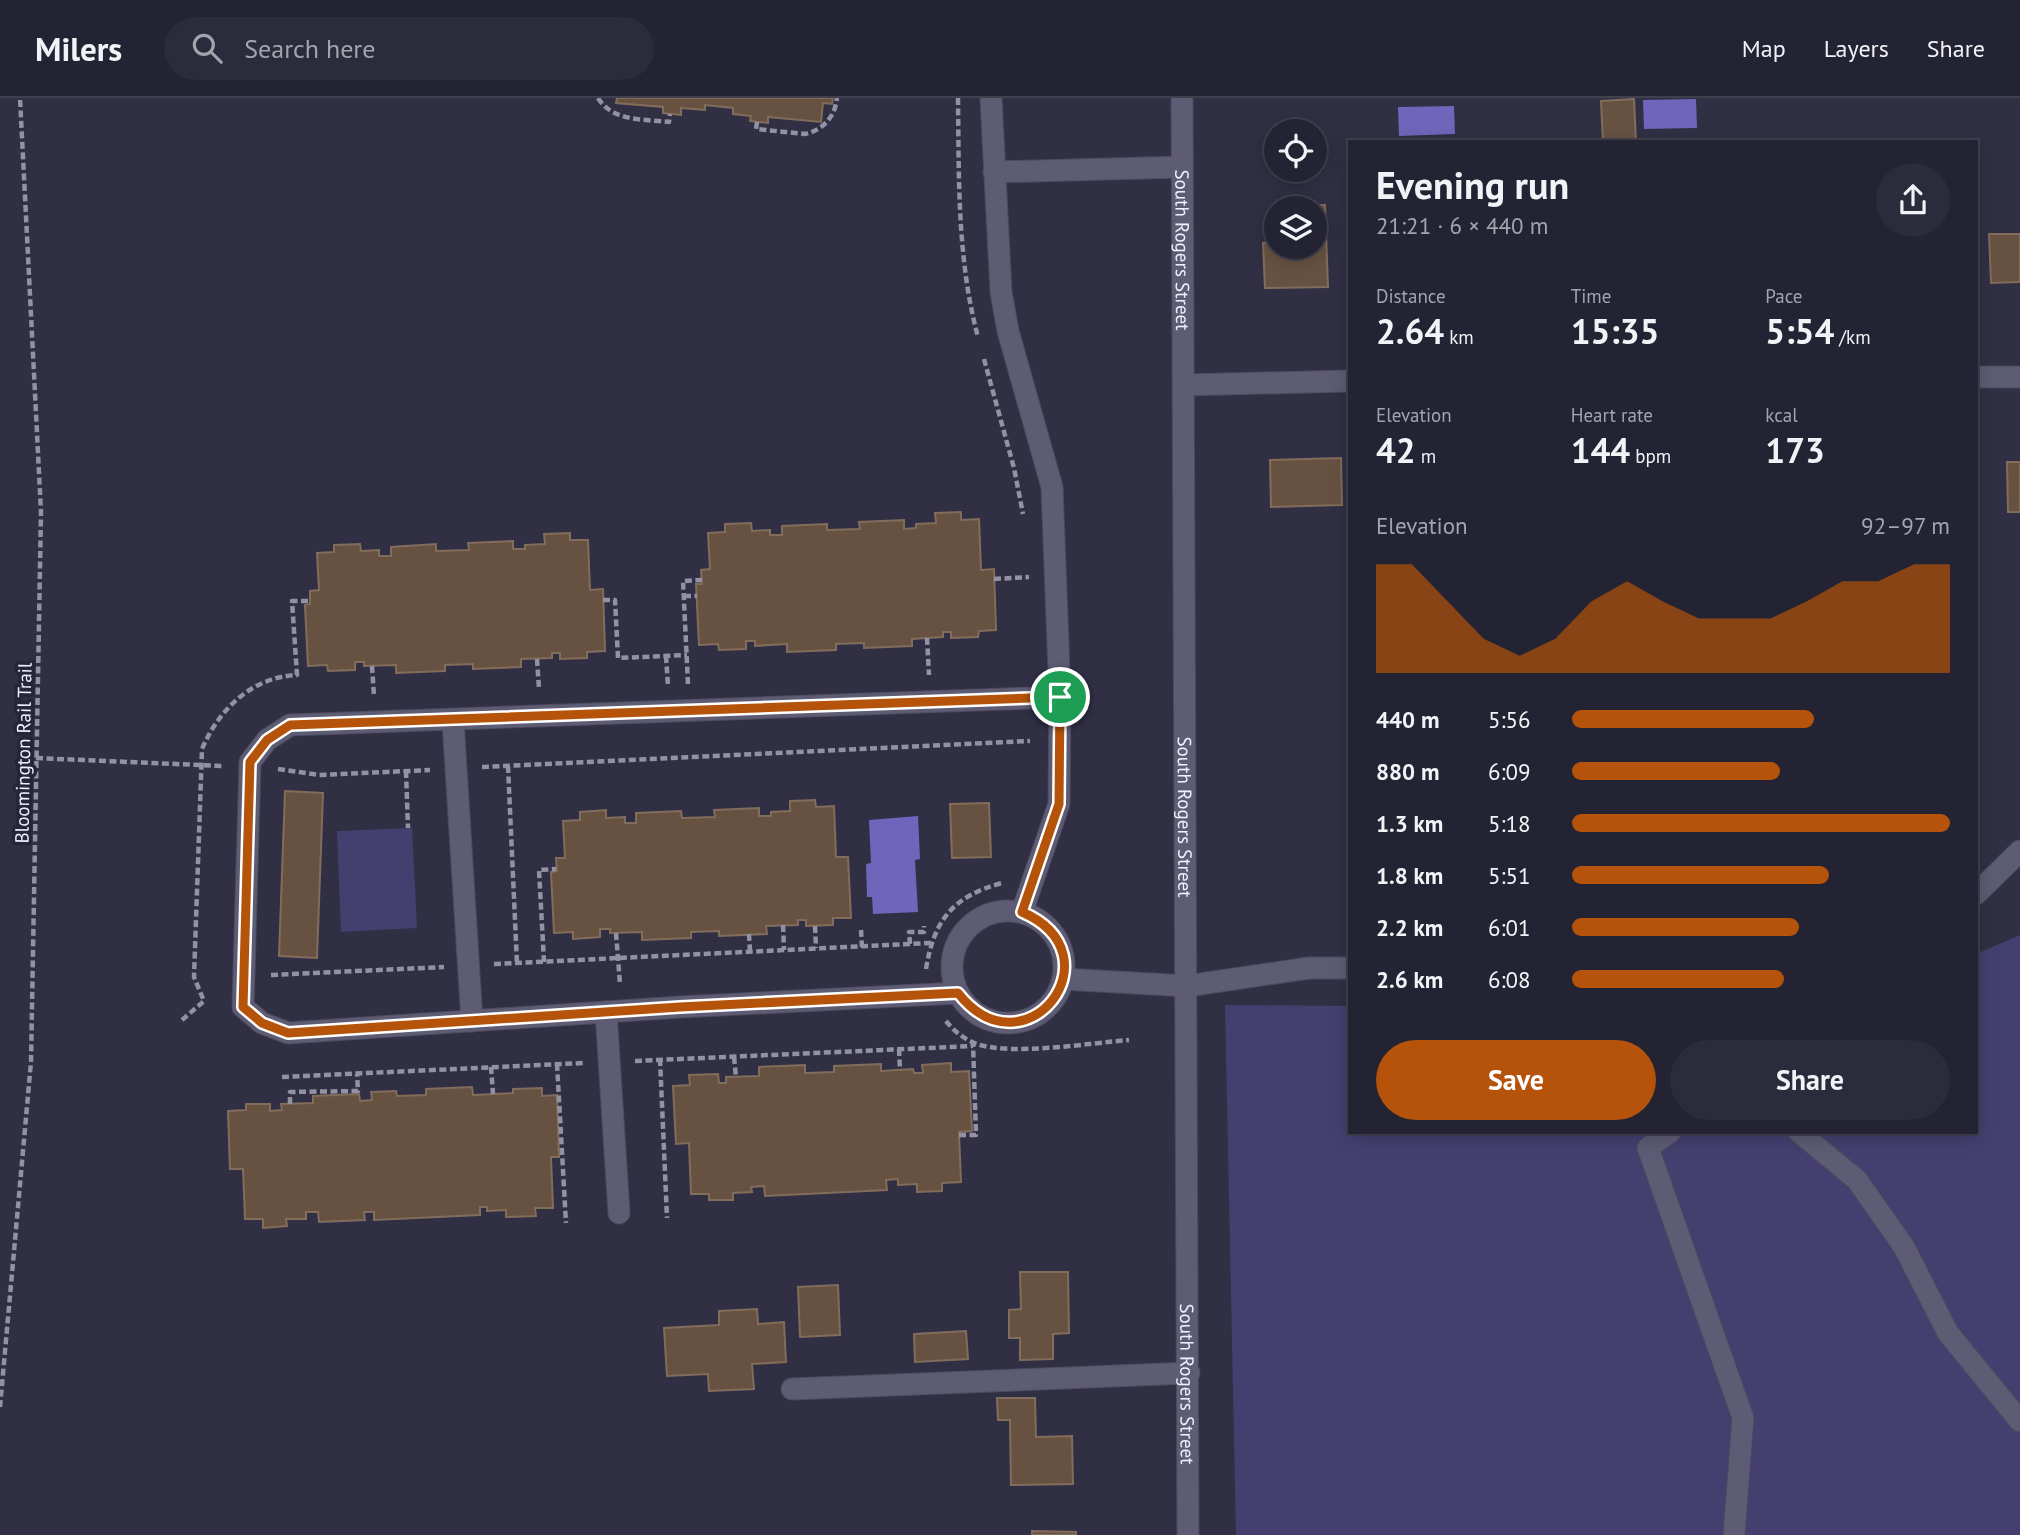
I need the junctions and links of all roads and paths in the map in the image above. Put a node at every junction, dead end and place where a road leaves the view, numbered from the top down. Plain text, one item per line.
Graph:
1 (20, 98) edge
2 (598, 98) edge
3 (837, 98) edge
4 (991, 98) edge
5 (1182, 98) edge
6 (670, 114) dead end
7 (757, 122) dead end
8 (1182, 167) junction
9 (994, 173) junction
10 (1978, 377) edge
11 (2020, 377) edge
12 (1348, 381) edge
13 (1184, 385) junction
14 (1030, 577) dead end
15 (994, 579) dead end
16 (702, 580) dead end
17 (684, 596) junction
18 (697, 596) dead end
19 (603, 600) dead end
20 (927, 638) dead end
21 (687, 655) junction
22 (537, 659) dead end
23 (372, 666) dead end
24 (929, 674) dead end
25 (688, 681) dead end
26 (540, 694) dead end
27 (1060, 697) junction
28 (374, 699) dead end
29 (453, 720) junction
30 (1030, 729) dead end
31 (1030, 741) junction
32 (1030, 754) dead end
33 (36, 758) junction
34 (230, 766) dead end
35 (508, 766) junction
36 (476, 768) dead end
37 (276, 769) dead end
38 (434, 770) dead end
39 (406, 771) junction
40 (408, 828) dead end
41 (2020, 851) edge
42 (556, 869) dead end
43 (1007, 872) dead end
44 (1978, 892) edge
45 (1022, 912) junction
46 (783, 925) dead end
47 (815, 926) dead end
48 (923, 926) dead end
49 (861, 930) dead end
50 (616, 933) dead end
51 (749, 934) dead end
52 (930, 943) junction
53 (909, 944) junction
54 (862, 947) junction
55 (816, 948) junction
56 (784, 950) junction
57 (750, 952) junction
58 (618, 958) junction
59 (544, 962) junction
60 (517, 964) junction
61 (486, 965) dead end
62 (445, 967) dead end
63 (1348, 968) edge
64 (926, 970) dead end
65 (265, 976) dead end
66 (1063, 979) junction
67 (1187, 986) junction
68 (620, 990) dead end
69 (958, 993) junction
70 (606, 1012) junction
71 (941, 1016) dead end
72 (472, 1021) junction
73 (1129, 1040) dead end
74 (973, 1044) junction
75 (899, 1049) junction
76 (734, 1057) junction
77 (660, 1059) junction
78 (629, 1061) dead end
79 (589, 1063) dead end
80 (557, 1064) junction
81 (491, 1067) junction
82 (900, 1070) dead end
83 (357, 1074) junction
84 (282, 1077) dead end
85 (736, 1077) dead end
86 (492, 1094) dead end
87 (290, 1104) dead end
88 (1667, 1134) edge
89 (1802, 1134) edge
90 (959, 1135) dead end
91 (619, 1213) dead end
92 (667, 1218) dead end
93 (566, 1223) dead end
94 (1189, 1373) junction
95 (792, 1390) dead end
96 (0, 1407) edge
97 (2020, 1421) edge
98 (1188, 1535) edge
99 (1734, 1535) edge

1 - 33 path, Bloomington Rail Trail
2 - 6 path
3 - 7 path
4 - 9 street
5 - 8 street, South Rogers Street
8 - 9 street
8 - 13 street, South Rogers Street
9 - 27 street
10 - 11 street
12 - 13 street
13 - 67 street, South Rogers Street
14 - 15 path
16 - 17 path
17 - 18 path
17 - 21 path
19 - 21 path
20 - 24 path
21 - 25 path
22 - 26 path
23 - 28 path
27 - 29 street
27 - 45 street
29 - 72 street
29 - 72 street
30 - 31 path
31 - 32 path
31 - 35 path
33 - 34 path
33 - 96 path, Bloomington Rail Trail
35 - 36 path
35 - 60 path
37 - 39 path
38 - 39 path
39 - 40 path
41 - 44 street
42 - 59 path
43 - 52 path
45 - 66 street
45 - 69 street
46 - 56 path
47 - 55 path
48 - 53 path
49 - 54 path
50 - 58 path
51 - 57 path
52 - 53 path
52 - 64 path
53 - 54 path
54 - 55 path
55 - 56 path
56 - 57 path
57 - 58 path
58 - 59 path
58 - 68 path
59 - 60 path
60 - 61 path
62 - 65 path
63 - 67 street
66 - 67 street
66 - 69 street
67 - 94 street, South Rogers Street
69 - 70 street
70 - 72 street
70 - 91 street
71 - 74 path
73 - 74 path
74 - 75 path
74 - 90 path
75 - 76 path
75 - 82 path
76 - 77 path
76 - 85 path
77 - 78 path
77 - 92 path
79 - 80 path
80 - 81 path
80 - 93 path
81 - 83 path
81 - 86 path
83 - 84 path
83 - 87 path
88 - 99 street
89 - 97 street
94 - 95 street
94 - 98 street, South Rogers Street

